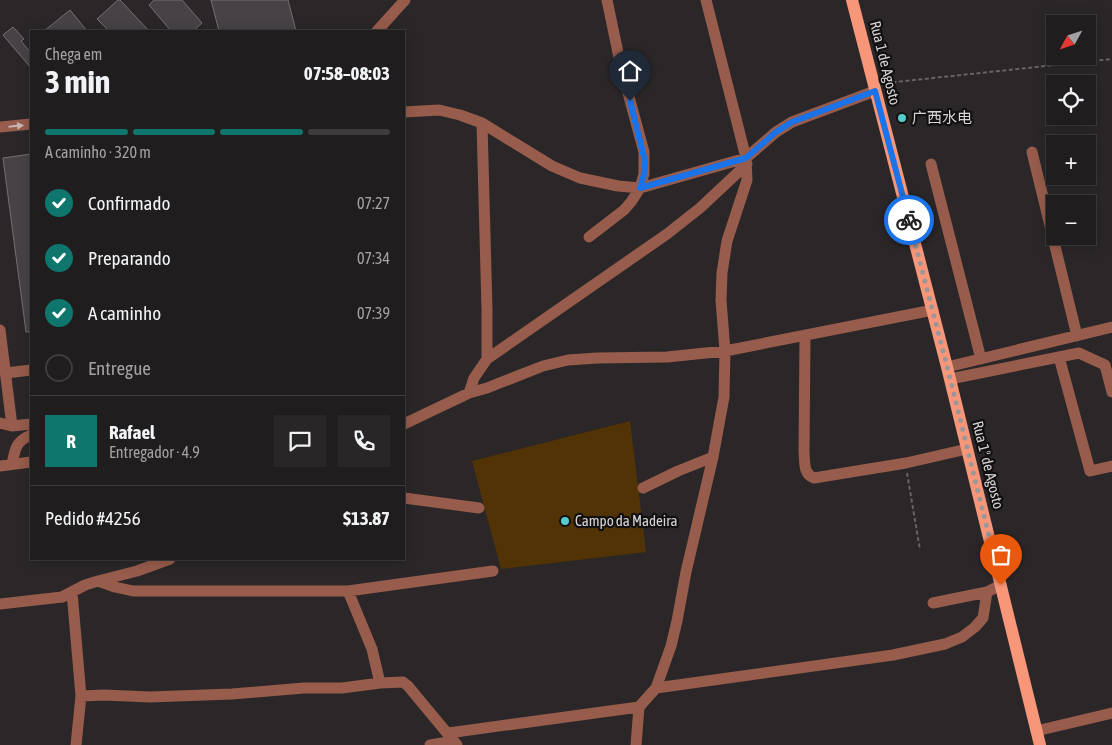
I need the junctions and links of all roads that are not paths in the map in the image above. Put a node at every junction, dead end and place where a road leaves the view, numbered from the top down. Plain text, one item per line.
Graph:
1 (405, 0) edge
2 (607, 0) edge
3 (706, 0) edge
4 (852, 0) edge
5 (378, 30) edge
6 (874, 88) junction
7 (405, 112) edge
8 (482, 123) junction
9 (30, 124) edge
10 (0, 128) edge
11 (1032, 152) dead end
12 (746, 161) junction
13 (931, 164) dead end
14 (640, 188) junction
15 (589, 237) dead end
16 (933, 310) junction
17 (1112, 327) edge
18 (0, 330) edge
19 (1077, 336) junction
20 (805, 337) junction
21 (725, 351) junction
22 (1060, 357) junction
23 (486, 359) junction
24 (981, 359) junction
25 (947, 366) junction
26 (30, 370) edge
27 (6, 373) junction
28 (950, 380) junction
29 (1112, 391) edge
30 (469, 393) junction
31 (0, 423) edge
32 (30, 424) edge
33 (405, 424) edge
34 (12, 426) junction
35 (30, 435) edge
36 (967, 449) junction
37 (713, 457) junction
38 (30, 462) edge
39 (6, 465) edge
40 (1112, 466) edge
41 (643, 488) dead end
42 (405, 498) edge
43 (479, 508) dead end
44 (167, 560) edge
45 (493, 571) dead end
46 (98, 581) junction
47 (1001, 585) junction
48 (348, 591) junction
49 (72, 592) junction
50 (987, 592) junction
51 (933, 603) dead end
52 (0, 604) edge
53 (380, 683) junction
54 (656, 688) junction
55 (81, 696) junction
56 (639, 707) junction
57 (1112, 713) edge
58 (1036, 731) junction
59 (453, 740) edge
60 (76, 745) edge
61 (430, 745) edge
62 (636, 745) edge
63 (1040, 745) edge

1 - 5 street
2 - 14 street
3 - 12 street
4 - 6 main road, Rua 1 de Agosto
6 - 12 street
6 - 16 main road, Rua 1 de Agosto
7 - 8 street
8 - 14 street
8 - 23 street
10 -> 9 street
11 - 19 street
12 - 14 street
12 - 21 street
12 - 23 street
13 - 24 street
14 - 15 street
16 - 20 street
16 - 25 main road, Rua 1 de Agosto
17 - 19 street
18 - 27 street
19 - 24 street
20 - 21 street
20 - 36 street
21 - 30 street
21 - 37 street
22 - 28 street
22 - 29 street
22 - 40 street
23 - 30 street
24 - 25 street
25 - 28 main road, Rua 1º de Agosto
26 - 27 street
27 - 34 street
28 - 36 main road, Rua 1º de Agosto
30 - 33 street
31 - 34 street
32 - 34 street
35 - 39 street
36 - 47 main road, Rua 1º de Agosto
37 - 41 street
37 - 54 street
38 - 39 street
42 - 43 street
44 - 46 street
45 - 48 street
46 - 48 street
46 - 49 street
47 - 50 street
47 - 58 main road, Rua 1º de Agosto
48 - 53 street
49 - 52 street
49 - 55 street
50 - 51 street
50 - 54 street
53 - 55 street
53 - 59 street
54 - 56 street
55 - 60 street
56 - 59 street
56 - 62 street
57 - 58 street
58 - 63 main road, Rua 1º de Agosto
59 - 61 street

